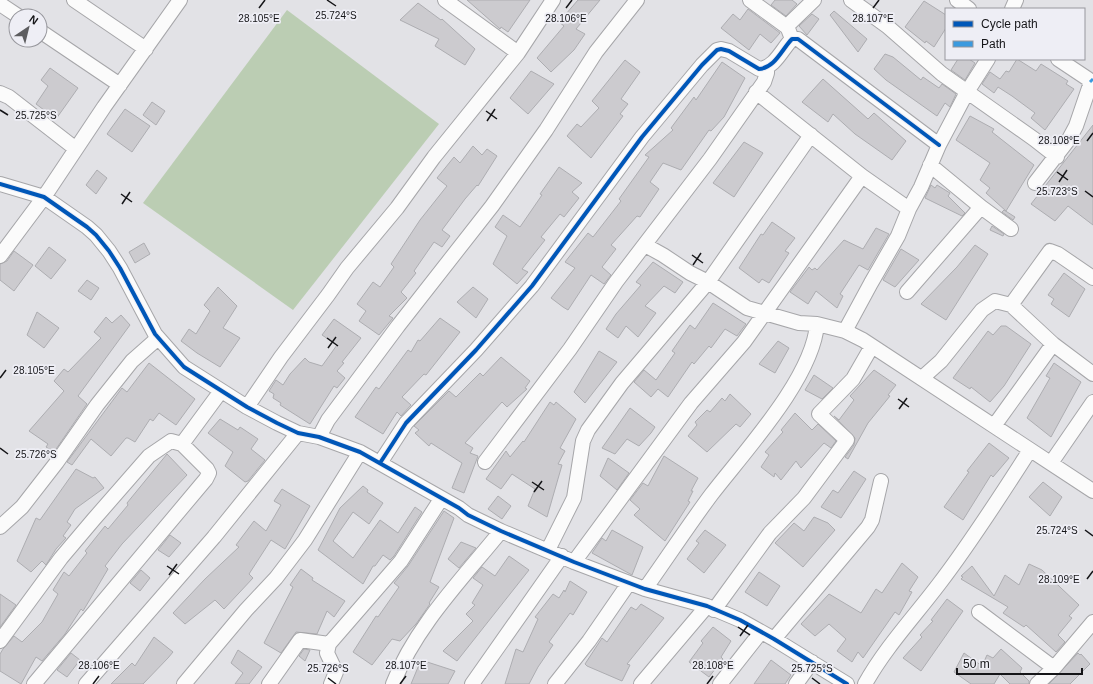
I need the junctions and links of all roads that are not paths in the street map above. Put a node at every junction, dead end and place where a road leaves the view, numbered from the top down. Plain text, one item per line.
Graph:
1 (74, 0) edge
2 (180, 0) edge
3 (445, 0) edge
4 (637, 0) edge
5 (750, 0) edge
6 (814, 0) edge
7 (851, 0) edge
8 (957, 0) edge
9 (550, 1) edge
10 (968, 8) edge
11 (790, 33) junction
12 (48, 36) edge
13 (146, 49) junction
14 (518, 53) junction
15 (987, 60) edge
16 (1060, 60) edge
17 (767, 67) junction
18 (120, 85) junction
19 (756, 92) junction
20 (967, 92) junction
21 (0, 93) edge
22 (811, 135) junction
23 (939, 145) junction
24 (76, 149) junction
25 (1057, 157) junction
26 (930, 165) junction
27 (862, 176) junction
28 (1036, 183) dead end
29 (0, 184) edge
30 (44, 197) junction
31 (981, 207) junction
32 (909, 209) junction
33 (1011, 229) dead end
34 (645, 245) junction
35 (0, 256) edge
36 (1093, 278) edge
37 (708, 282) junction
38 (907, 292) dead end
39 (1011, 304) junction
40 (765, 313) junction
41 (817, 324) junction
42 (845, 331) junction
43 (158, 338) junction
44 (1053, 344) junction
45 (872, 346) junction
46 (1093, 374) edge
47 (922, 378) junction
48 (221, 391) junction
49 (1093, 402) edge
50 (247, 407) junction
51 (994, 426) junction
52 (298, 433) junction
53 (319, 437) junction
54 (182, 444) junction
55 (1030, 450) junction
56 (360, 452) junction
57 (485, 462) dead end
58 (380, 463) junction
59 (1051, 463) junction
60 (881, 481) dead end
61 (1093, 491) edge
62 (441, 499) junction
63 (0, 527) edge
64 (501, 531) junction
65 (548, 550) junction
66 (568, 559) junction
67 (629, 583) junction
68 (645, 589) junction
69 (711, 608) junction
70 (979, 612) dead end
71 (1093, 622) edge
72 (761, 632) junction
73 (774, 639) junction
74 (0, 641) edge
75 (328, 644) junction
76 (812, 662) junction
77 (1054, 668) junction
78 (34, 684) edge
79 (86, 684) edge
80 (184, 684) edge
81 (269, 684) edge
82 (331, 684) edge
83 (393, 684) edge
84 (472, 684) edge
85 (556, 684) edge
86 (641, 684) edge
87 (720, 684) edge
88 (796, 684) edge
89 (847, 684) edge
90 (865, 684) edge
91 (1037, 684) edge

1 - 13 street
2 - 13 street
3 - 14 street
4 - 53 street
5 - 11 street
6 - 11 street
7 - 20 street
8 - 10 street
9 - 14 street
11 - 17 street
11 - 23 street
12 - 18 street
13 - 18 street
14 - 50 street
15 - 20 street
16 - 25 street
17 - 19 street
17 - 58 street
18 - 24 street
19 - 22 street
19 - 34 street
20 - 23 street
20 - 25 street
21 - 24 street
22 - 27 street
22 - 37 street
23 - 26 street
24 - 30 street
25 - 28 street
26 - 31 street
26 - 32 street
27 - 32 street
27 - 40 street
29 - 30 street
30 - 35 street
30 - 43 street
31 - 33 street
31 - 38 street
32 - 42 street
34 - 37 street
34 - 57 street
36 - 39 street
37 - 40 street
37 - 65 street
39 - 44 street
39 - 47 street
40 - 41 street
40 - 66 street
41 - 42 street
41 - 68 street
42 - 45 street
43 - 48 street
43 - 63 street
44 - 46 street
44 - 51 street
45 - 47 street
45 - 69 street
47 - 51 street
48 - 50 street
48 - 54 street
49 - 59 street
50 - 52 street
51 - 55 street
52 - 53 street
52 - 79 street
53 - 56 street
54 - 74 street
54 - 78 street
55 - 59 street
55 - 90 street
56 - 58 street
56 - 80 street
58 - 62 street
59 - 61 street
60 - 73 street
62 - 64 street
62 - 75 street
64 - 65 street
64 - 83 street
65 - 66 street
66 - 67 street
66 - 84 street
67 - 68 street
67 - 85 street
68 - 69 street
69 - 72 street
69 - 86 street
70 - 77 street
71 - 77 street
72 - 73 street
72 - 87 street
73 - 76 street
75 - 81 street
75 - 82 street
76 - 88 street
76 - 89 street
77 - 91 street

